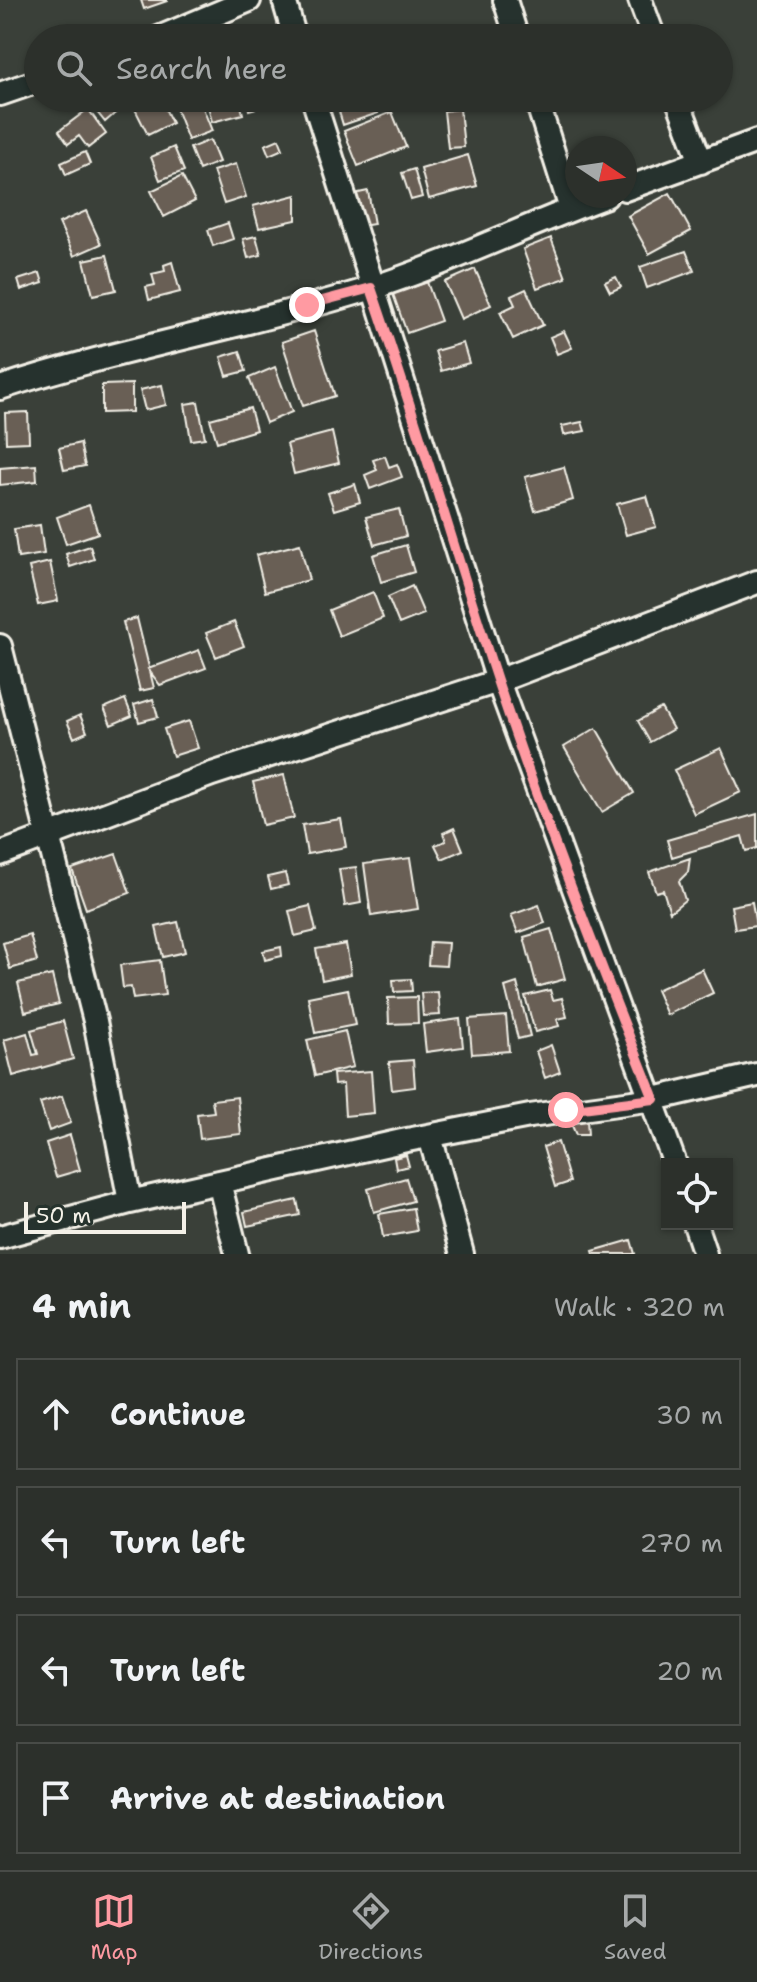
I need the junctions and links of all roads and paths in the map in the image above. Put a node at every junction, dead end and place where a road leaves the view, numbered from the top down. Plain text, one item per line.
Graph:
1 (249, 0) edge
2 (284, 0) edge
3 (505, 0) edge
4 (640, 0) edge
5 (192, 24) edge
6 (291, 24) edge
7 (513, 24) edge
8 (649, 24) edge
9 (24, 86) edge
10 (0, 94) edge
11 (317, 112) edge
12 (540, 112) edge
13 (682, 112) edge
14 (757, 141) edge
15 (701, 162) junction
16 (637, 185) edge
17 (571, 209) joint
18 (371, 288) junction
19 (0, 388) edge
20 (757, 582) edge
21 (0, 646) edge
22 (498, 681) junction
23 (50, 834) junction
24 (0, 854) edge
25 (757, 1075) edge
26 (654, 1099) junction
27 (430, 1136) junction
28 (673, 1158) edge
29 (219, 1182) junction
30 (130, 1202) junction
31 (697, 1230) edge
32 (0, 1237) edge
33 (237, 1254) edge
34 (462, 1254) edge
35 (705, 1254) edge

1 - 5 street
2 - 6 street
3 - 7 street
4 - 8 street
9 - 10 street
11 - 18 street
12 - 17 street
13 - 15 street
14 - 15 street
15 - 16 street
17 - 18 street
18 - 19 street
18 - 22 street
20 - 22 street
21 - 23 street
22 - 23 street
22 - 26 street
23 - 24 street
23 - 30 street
25 - 26 street
26 - 27 street
26 - 28 street
27 - 29 street
27 - 34 street
29 - 30 street
29 - 33 street
30 - 32 street
31 - 35 street

